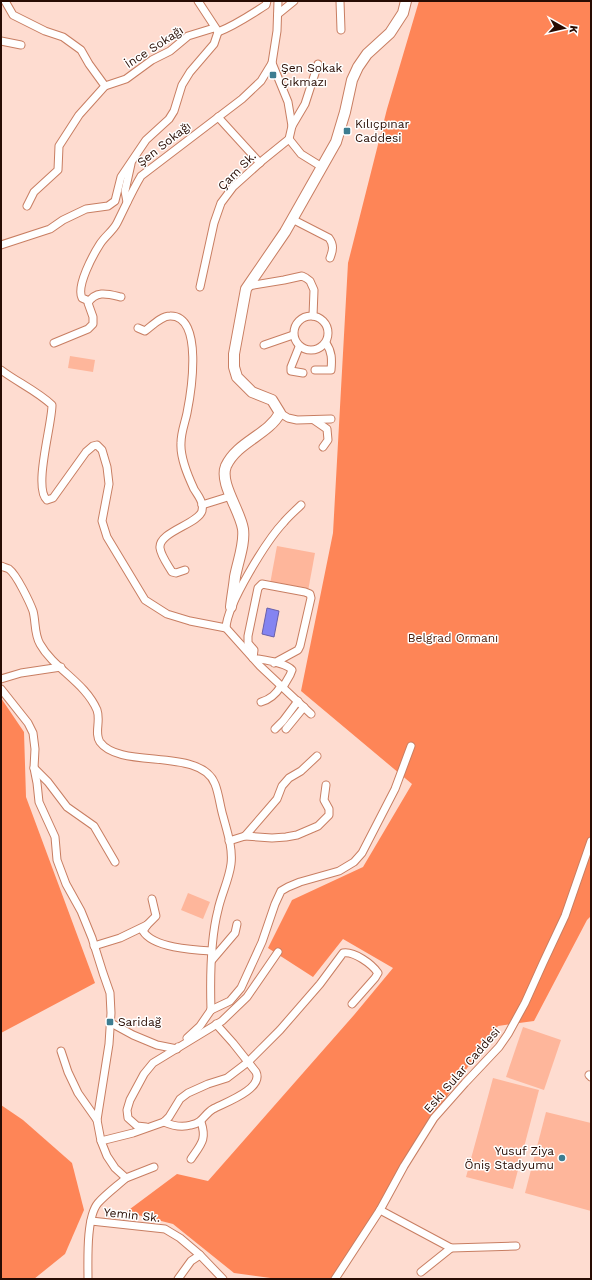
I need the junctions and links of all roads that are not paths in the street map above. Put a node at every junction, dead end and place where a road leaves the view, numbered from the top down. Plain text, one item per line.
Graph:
1 (5, 1) edge
2 (198, 1) edge
3 (267, 1) edge
4 (278, 1) edge
5 (294, 1) edge
6 (340, 1) edge
7 (406, 1) edge
8 (278, 14) junction
9 (216, 30) junction
10 (341, 30) dead end
11 (1, 41) edge
12 (21, 45) dead end
13 (272, 63) junction
14 (318, 64) dead end
15 (105, 86) junction
16 (218, 117) junction
17 (292, 126) junction
18 (289, 139) junction
19 (131, 162) junction
20 (260, 163) junction
21 (322, 167) junction
22 (127, 202) junction
23 (26, 206) dead end
24 (292, 219) junction
25 (1, 245) edge
26 (330, 258) dead end
27 (248, 286) junction
28 (200, 287) dead end
29 (121, 296) dead end
30 (89, 301) junction
31 (314, 316) junction
32 (138, 328) dead end
33 (294, 335) junction
34 (54, 343) dead end
35 (326, 343) junction
36 (264, 345) dead end
37 (299, 346) junction
38 (1, 370) edge
39 (315, 370) dead end
40 (303, 373) dead end
41 (280, 413) junction
42 (331, 419) dead end
43 (314, 420) junction
44 (323, 447) dead end
45 (231, 496) junction
46 (202, 505) junction
47 (302, 505) dead end
48 (1, 566) edge
49 (185, 570) dead end
50 (231, 607) junction
51 (226, 628) junction
52 (253, 658) junction
53 (274, 663) junction
54 (61, 667) junction
55 (1, 679) edge
56 (282, 686) junction
57 (1, 689) edge
58 (298, 701) junction
59 (261, 702) dead end
60 (304, 707) junction
61 (311, 714) dead end
62 (275, 729) dead end
63 (286, 729) dead end
64 (411, 746) dead end
65 (317, 756) dead end
66 (34, 768) junction
67 (326, 785) dead end
68 (245, 836) junction
69 (229, 841) junction
70 (591, 842) edge
71 (115, 862) dead end
72 (152, 899) dead end
73 (237, 924) dead end
74 (147, 925) junction
75 (94, 946) junction
76 (212, 951) junction
77 (278, 952) dead end
78 (212, 960) junction
79 (352, 1004) dead end
80 (212, 1010) junction
81 (110, 1023) junction
82 (216, 1024) junction
83 (177, 1049) junction
84 (61, 1051) dead end
85 (248, 1062) junction
86 (97, 1120) junction
87 (164, 1122) junction
88 (201, 1122) junction
89 (147, 1127) junction
90 (101, 1141) junction
91 (192, 1159) dead end
92 (154, 1167) dead end
93 (126, 1178) junction
94 (380, 1210) junction
95 (91, 1221) junction
96 (516, 1246) dead end
97 (451, 1248) junction
98 (200, 1255) junction
99 (421, 1272) dead end
100 (88, 1279) edge
101 (178, 1279) edge
102 (223, 1279) edge
103 (335, 1279) edge

1 - 15 street
2 - 9 street
3 - 9 street, İnce Sokağı
4 - 8 street
5 - 8 street
6 - 10 street
7 - 21 street
8 - 13 street
9 - 15 street, İnce Sokağı
9 - 19 street
11 - 12 street
13 - 16 street, Şen Sokağı
13 - 17 street
14 - 17 street
15 - 23 street
16 - 20 street
16 - 22 street, Şen Sokağı
17 - 18 street
18 - 20 street, Çam Sk.
18 - 21 street
19 - 22 street
19 - 25 street
20 - 28 street, Çam Sk.
21 - 24 street
22 - 30 street, Şen Sokağı
24 - 26 street
24 - 27 street
27 - 31 street
27 - 41 street
29 - 30 street
30 - 34 street
31 - 33 street
31 - 35 street
32 - 46 street
33 - 36 street
33 - 37 street
35 - 37 street
35 - 39 street
37 - 40 street
38 - 51 street
41 - 43 street
41 - 45 street
42 - 43 street
43 - 44 street
45 - 46 street
45 - 50 street
46 - 49 street
47 - 50 street
48 - 54 street
50 - 51 street
51 - 52 street
52 - 53 street
52 - 53 street
52 - 56 street
53 - 56 street
54 - 55 street
54 - 69 street
56 - 58 street
56 - 59 street
57 - 66 street
58 - 60 street
58 - 62 street
60 - 61 street
60 - 63 street
64 - 80 street
65 - 68 street
66 - 71 street
66 - 75 street
67 - 68 street
68 - 69 street
69 - 76 street
70 - 94 street, Eski Sular Caddesi
72 - 74 street
73 - 78 street
74 - 75 street
74 - 76 street
75 - 81 street
76 - 78 street
77 - 82 street
78 - 80 street
79 - 85 street
80 - 83 street
81 - 83 street
81 - 86 street
82 - 83 street
82 - 85 street
83 - 89 street
84 - 86 street
85 - 87 street
85 - 88 street
86 - 90 street
87 - 88 street
87 - 89 street
88 - 91 street
89 - 90 street
90 - 93 street
92 - 93 street
93 - 95 street
94 - 97 street
94 - 103 street, Eski Sular Caddesi
95 - 98 street, Yemin Sk.
95 - 100 street
96 - 97 street
97 - 99 street
98 - 101 street
98 - 102 street, Yemin Sk.

